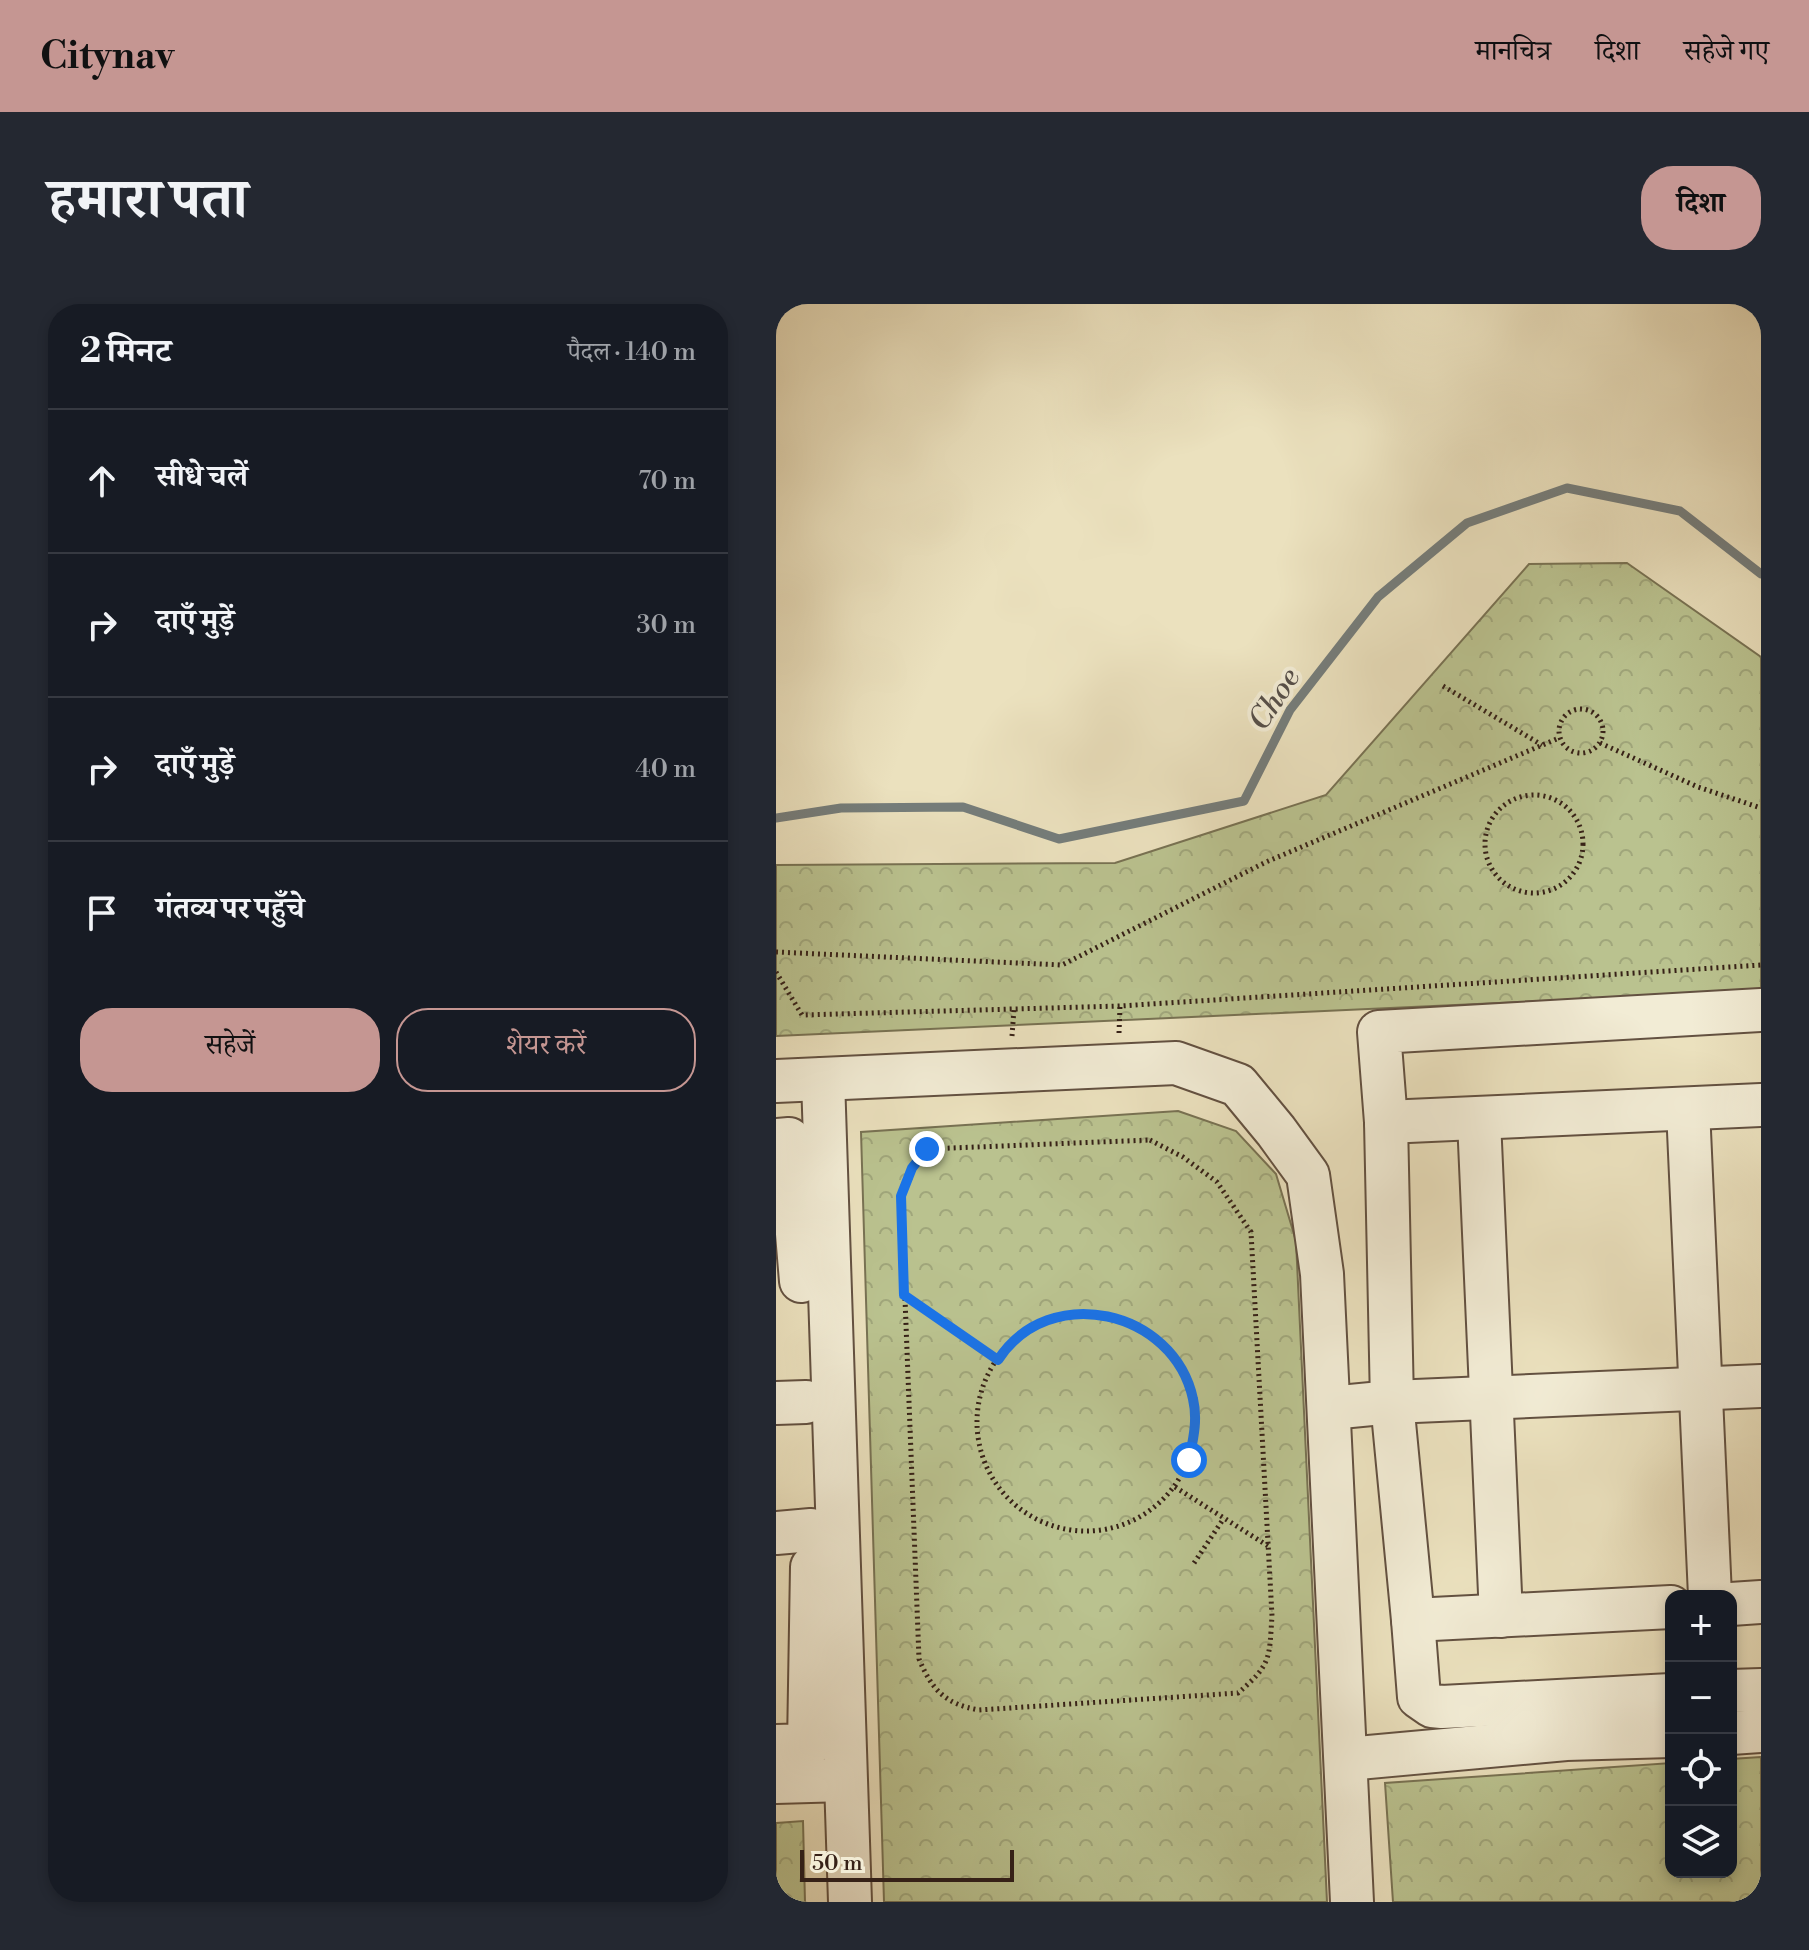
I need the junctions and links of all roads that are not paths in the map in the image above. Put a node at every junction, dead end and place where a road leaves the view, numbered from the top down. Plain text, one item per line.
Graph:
1 (1761, 1010) edge
2 (823, 1079) junction
3 (776, 1081) edge
4 (1761, 1105) edge
5 (1688, 1109) junction
6 (1479, 1120) junction
7 (1386, 1122) junction
8 (776, 1140) edge
9 (788, 1267) edge
10 (1761, 1386) edge
11 (1701, 1390) junction
12 (1491, 1400) junction
13 (1392, 1402) junction
14 (791, 1403) edge
15 (1330, 1408) junction
16 (794, 1531) edge
17 (1710, 1590) edge
18 (1761, 1602) edge
19 (1737, 1604) edge
20 (1665, 1607) edge
21 (1501, 1616) junction
22 (1413, 1620) junction
23 (793, 1663) edge
24 (1761, 1690) edge
25 (1737, 1691) edge
26 (1665, 1695) edge
27 (1761, 1731) edge
28 (1737, 1733) edge
29 (1665, 1736) edge
30 (776, 1746) edge
31 (1347, 1759) junction
32 (845, 1780) junction
33 (776, 1782) edge
34 (850, 1902) edge
35 (1352, 1902) edge

1 - 7 street
2 - 3 street
2 - 15 street
2 - 32 street
4 - 5 street
5 - 6 street
5 - 11 street
6 - 7 street
6 - 12 street
7 - 13 street
8 - 9 street
9 - 14 street
10 - 11 street
11 - 12 street
11 - 17 street
12 - 13 street
12 - 21 street
13 - 15 street
13 - 22 street
14 - 16 street
15 - 31 street
16 - 23 street
18 - 19 street
20 - 21 street
21 - 22 street
22 - 26 street
23 - 30 street
24 - 25 street
27 - 28 street
29 - 31 street
31 - 35 street
32 - 33 street
32 - 34 street

